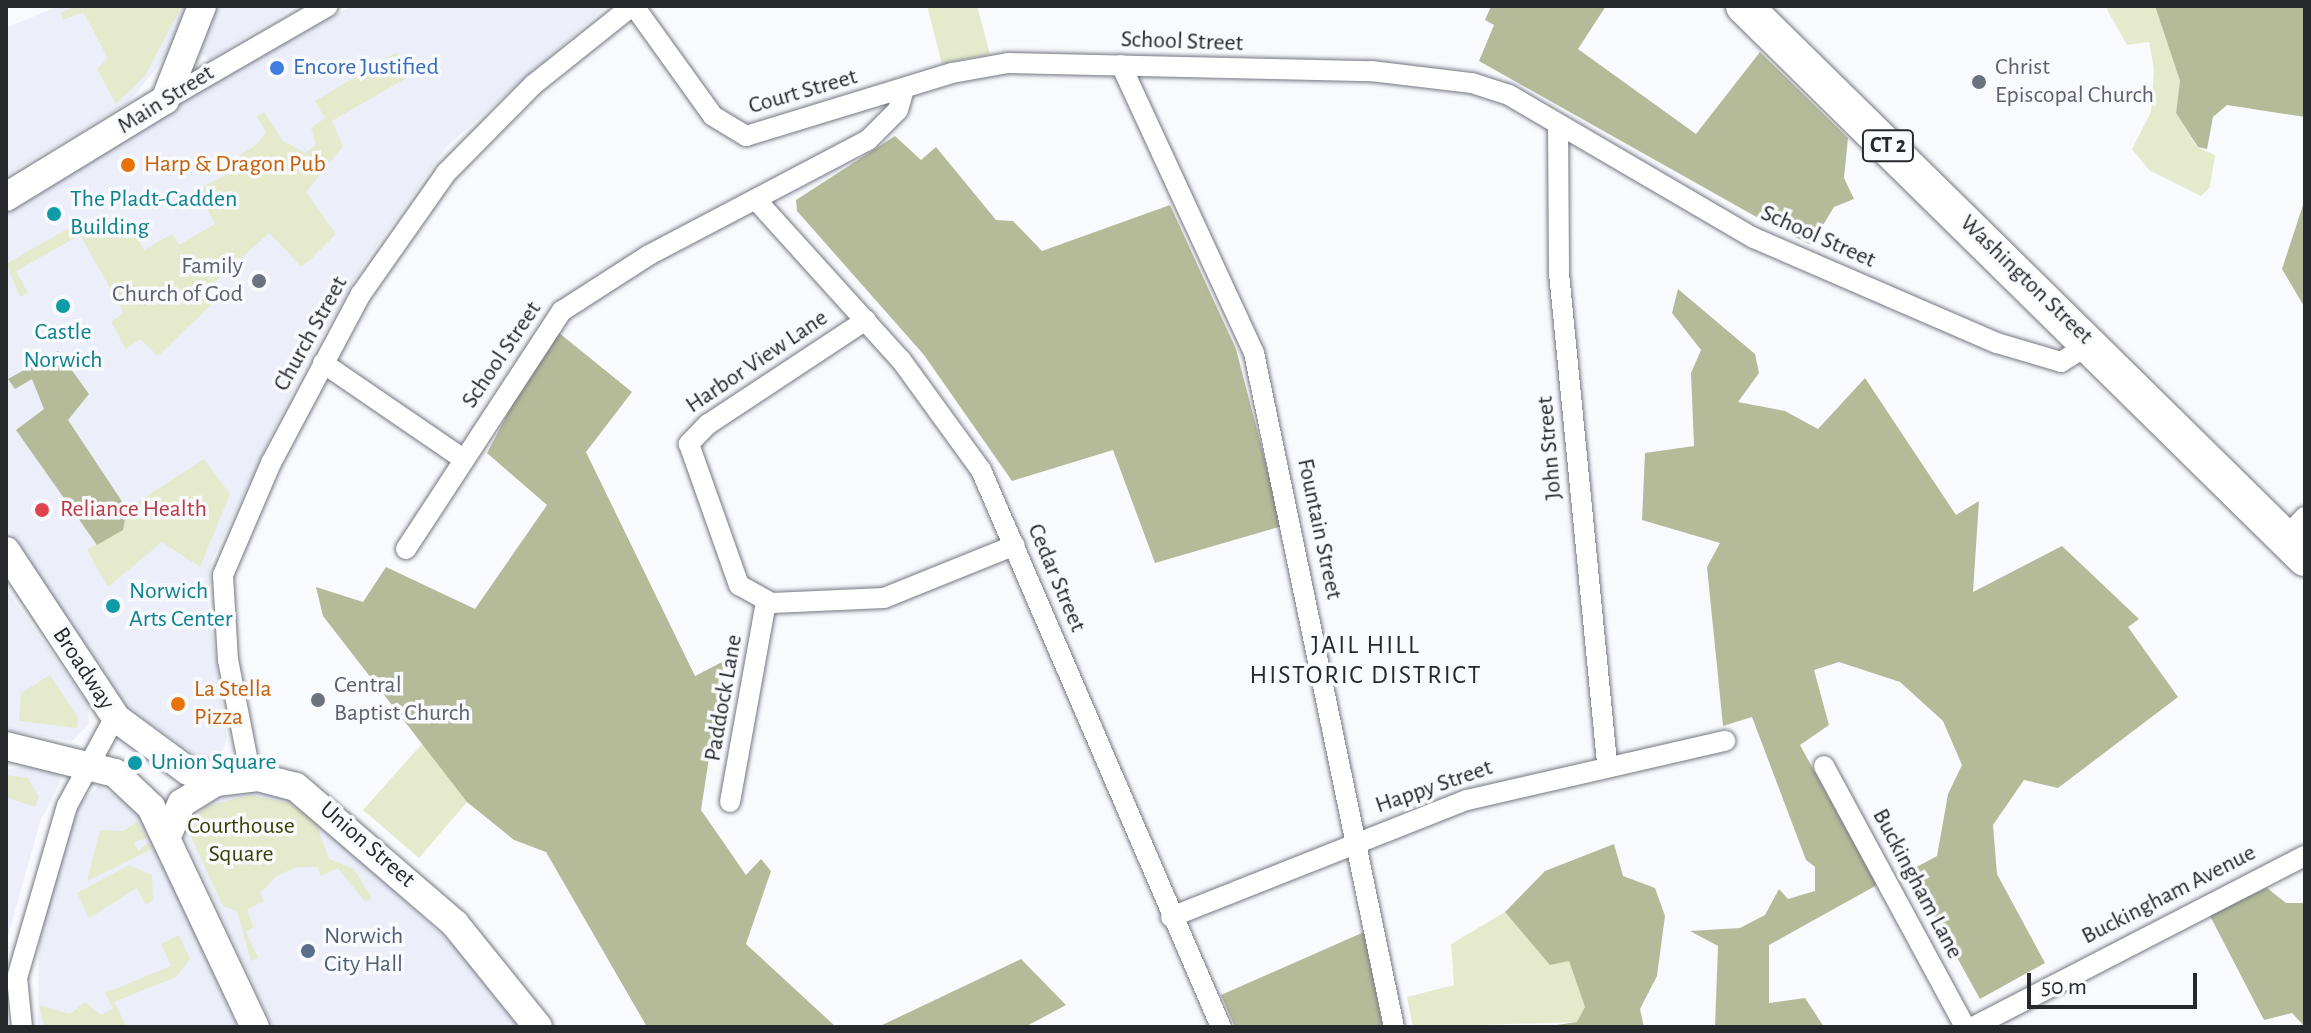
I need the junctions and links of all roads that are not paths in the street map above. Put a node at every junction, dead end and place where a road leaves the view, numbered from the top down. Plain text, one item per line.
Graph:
1 (202, 6) edge
2 (328, 6) edge
3 (633, 6) edge
4 (1744, 6) edge
5 (1121, 65) junction
6 (904, 89) junction
7 (165, 100) junction
8 (1558, 124) junction
9 (6, 197) edge
10 (758, 202) junction
11 (866, 320) junction
12 (2091, 343) junction
13 (323, 363) junction
14 (463, 459) junction
15 (2299, 537) edge
16 (1015, 545) junction
17 (406, 549) dead end
18 (6, 551) edge
19 (766, 602) junction
20 (115, 717) junction
21 (1725, 741) dead end
22 (6, 746) edge
23 (84, 763) junction
24 (1607, 766) junction
25 (1824, 766) dead end
26 (239, 778) junction
27 (730, 802) dead end
28 (167, 836) junction
29 (1357, 842) junction
30 (2305, 856) edge
31 (1171, 917) junction
32 (22, 1027) edge
33 (255, 1027) edge
34 (538, 1027) edge
35 (1221, 1027) edge
36 (1394, 1027) edge
37 (1965, 1027) edge
38 (1973, 1027) edge

1 - 7 main road
2 - 7 street, Main Street
3 - 6 street, Court Street
3 - 13 street, Church Street
4 - 12 highway, Washington Street / CT 2
5 - 6 street, School Street
5 - 8 street, School Street
5 - 29 street, Fountain Street
6 - 10 street, School Street
7 - 9 main road, Main Street
8 - 12 street, School Street
8 - 24 street, John Street
10 - 11 street, Cedar Street
10 - 14 street, School Street
11 - 16 street, Cedar Street
11 - 19 street, Harbor View Lane
12 - 15 highway, Washington Street / CT 2
13 - 14 street
13 - 26 street, Church Street
14 - 17 street, School Street
16 - 19 street
16 - 31 street, Cedar Street
18 - 20 main road, Broadway
19 - 27 street, Paddock Lane
20 - 23 street
20 - 26 main road, Broadway
21 - 24 street, Happy Street
22 - 23 main road
23 - 28 main road
23 - 32 street
24 - 29 street, Happy Street
25 - 37 street, Buckingham Lane
26 - 28 main road
26 - 34 main road, Union Street
28 - 33 main road
29 - 31 street, Happy Street
29 - 36 street, Fountain Street
30 - 38 street, Buckingham Avenue
31 - 35 street, Cedar Street

